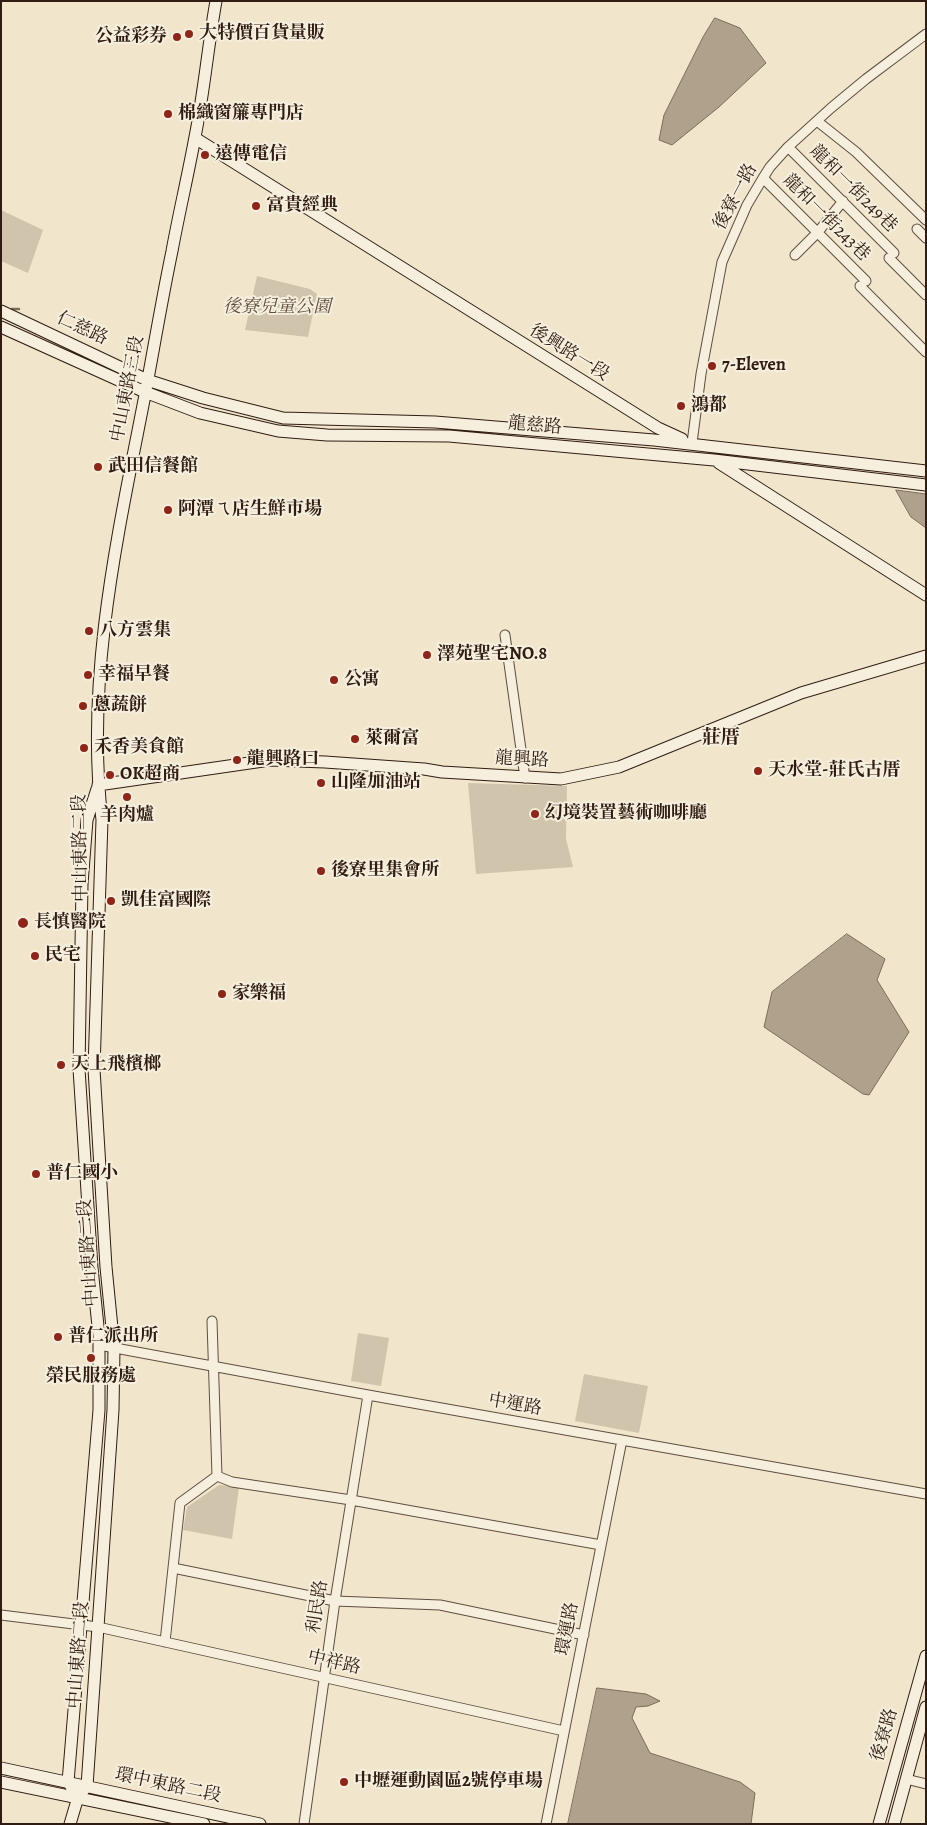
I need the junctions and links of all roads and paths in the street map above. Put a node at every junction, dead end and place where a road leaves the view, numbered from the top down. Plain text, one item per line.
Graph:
1 (216, 1) edge
2 (926, 34) edge
3 (817, 121) junction
4 (195, 138) junction
5 (788, 147) junction
6 (763, 178) junction
7 (843, 201) junction
8 (926, 220) edge
9 (917, 229) dead end
10 (818, 232) junction
11 (926, 238) edge
12 (795, 255) dead end
13 (926, 295) edge
14 (1, 311) edge
15 (19, 320) junction
16 (1, 327) edge
17 (14, 333) junction
18 (926, 352) edge
19 (147, 380) junction
20 (146, 392) junction
21 (329, 419) junction
22 (327, 435) junction
23 (692, 443) junction
24 (714, 460) junction
25 (926, 471) edge
26 (926, 484) edge
27 (926, 595) edge
28 (505, 635) dead end
29 (926, 656) edge
30 (525, 778) junction
31 (98, 785) junction
32 (212, 1321) dead end
33 (99, 1345) junction
34 (114, 1348) junction
35 (215, 1367) junction
36 (368, 1395) junction
37 (622, 1440) junction
38 (217, 1476) junction
39 (926, 1494) edge
40 (351, 1500) junction
41 (600, 1545) junction
42 (173, 1568) junction
43 (336, 1601) junction
44 (1, 1616) edge
45 (82, 1626) junction
46 (98, 1627) junction
47 (584, 1635) junction
48 (165, 1642) junction
49 (926, 1656) edge
50 (324, 1678) junction
51 (926, 1707) edge
52 (564, 1731) junction
53 (1, 1768) edge
54 (906, 1780) junction
55 (1, 1782) edge
56 (68, 1782) junction
57 (926, 1784) edge
58 (87, 1786) junction
59 (78, 1797) junction
60 (70, 1824) edge
61 (204, 1824) edge
62 (260, 1824) edge
63 (304, 1824) edge
64 (546, 1824) edge
65 (879, 1824) edge
66 (894, 1824) edge

1 - 4 street, 中山東路三段
2 - 3 street, 後寮一路
3 - 5 street, 後寮一路
3 - 8 street
4 - 19 street, 中山東路三段
4 - 23 street, 後興路一段
5 - 6 street, 後寮一路
5 - 7 street, 龍和一街249巷
6 - 10 street, 龍和一街243巷
6 - 23 street, 後寮一路
7 - 10 street
7 - 13 street, 龍和一街249巷
9 - 11 street
10 - 12 street
10 - 18 street, 龍和一街243巷
14 - 15 street, 仁慈路
15 - 17 street
15 - 19 street, 仁慈路
16 - 17 street, 仁慈路
17 - 20 street, 仁慈路
19 - 20 street, 中山東路三段
19 - 21 street, 龍慈路
20 - 22 street, 龍慈路
20 - 31 street, 中山東路三段
21 - 22 street
21 - 23 street, 龍慈路
22 - 24 street, 龍慈路
23 - 24 street, 後興路一段
23 - 25 street, 龍慈路
24 - 26 street, 龍慈路
24 - 27 street, 後興路一段
28 - 30 street
29 - 30 street, 龍興路
30 - 31 street, 龍興路
31 - 33 street, 中山東路二段
31 - 34 street, 中山東路二段
32 - 35 street
33 - 34 street, 中運路
33 - 45 street, 中山東路二段
34 - 35 street, 中運路
34 - 46 street, 中山東路二段
35 - 36 street, 中運路
35 - 38 street
36 - 37 street, 中運路
36 - 40 street, 利民路
37 - 39 street, 中運路
37 - 41 street, 環運路
38 - 40 street
38 - 42 street
40 - 41 street
40 - 43 street, 利民路
41 - 47 street, 環運路
42 - 43 street
42 - 48 street
43 - 47 street
43 - 50 street, 利民路
44 - 45 street, 中祥路
45 - 46 street, 中祥路
45 - 56 street, 中山東路二段
46 - 48 street, 中祥路
46 - 58 street, 中山東路二段
47 - 52 street, 環運路
48 - 50 street, 中祥路
49 - 65 street, 後寮路
50 - 52 street, 中祥路
50 - 63 street, 利民路
51 - 54 street, 後寮路
52 - 64 street, 環運路
53 - 56 street, 環中東路二段
54 - 57 street
54 - 66 street, 後寮路
55 - 59 street, 環中東路二段
56 - 58 street, 環中東路二段
56 - 59 street
58 - 59 street
58 - 62 street, 環中東路二段
59 - 60 street
59 - 61 street, 環中東路二段

